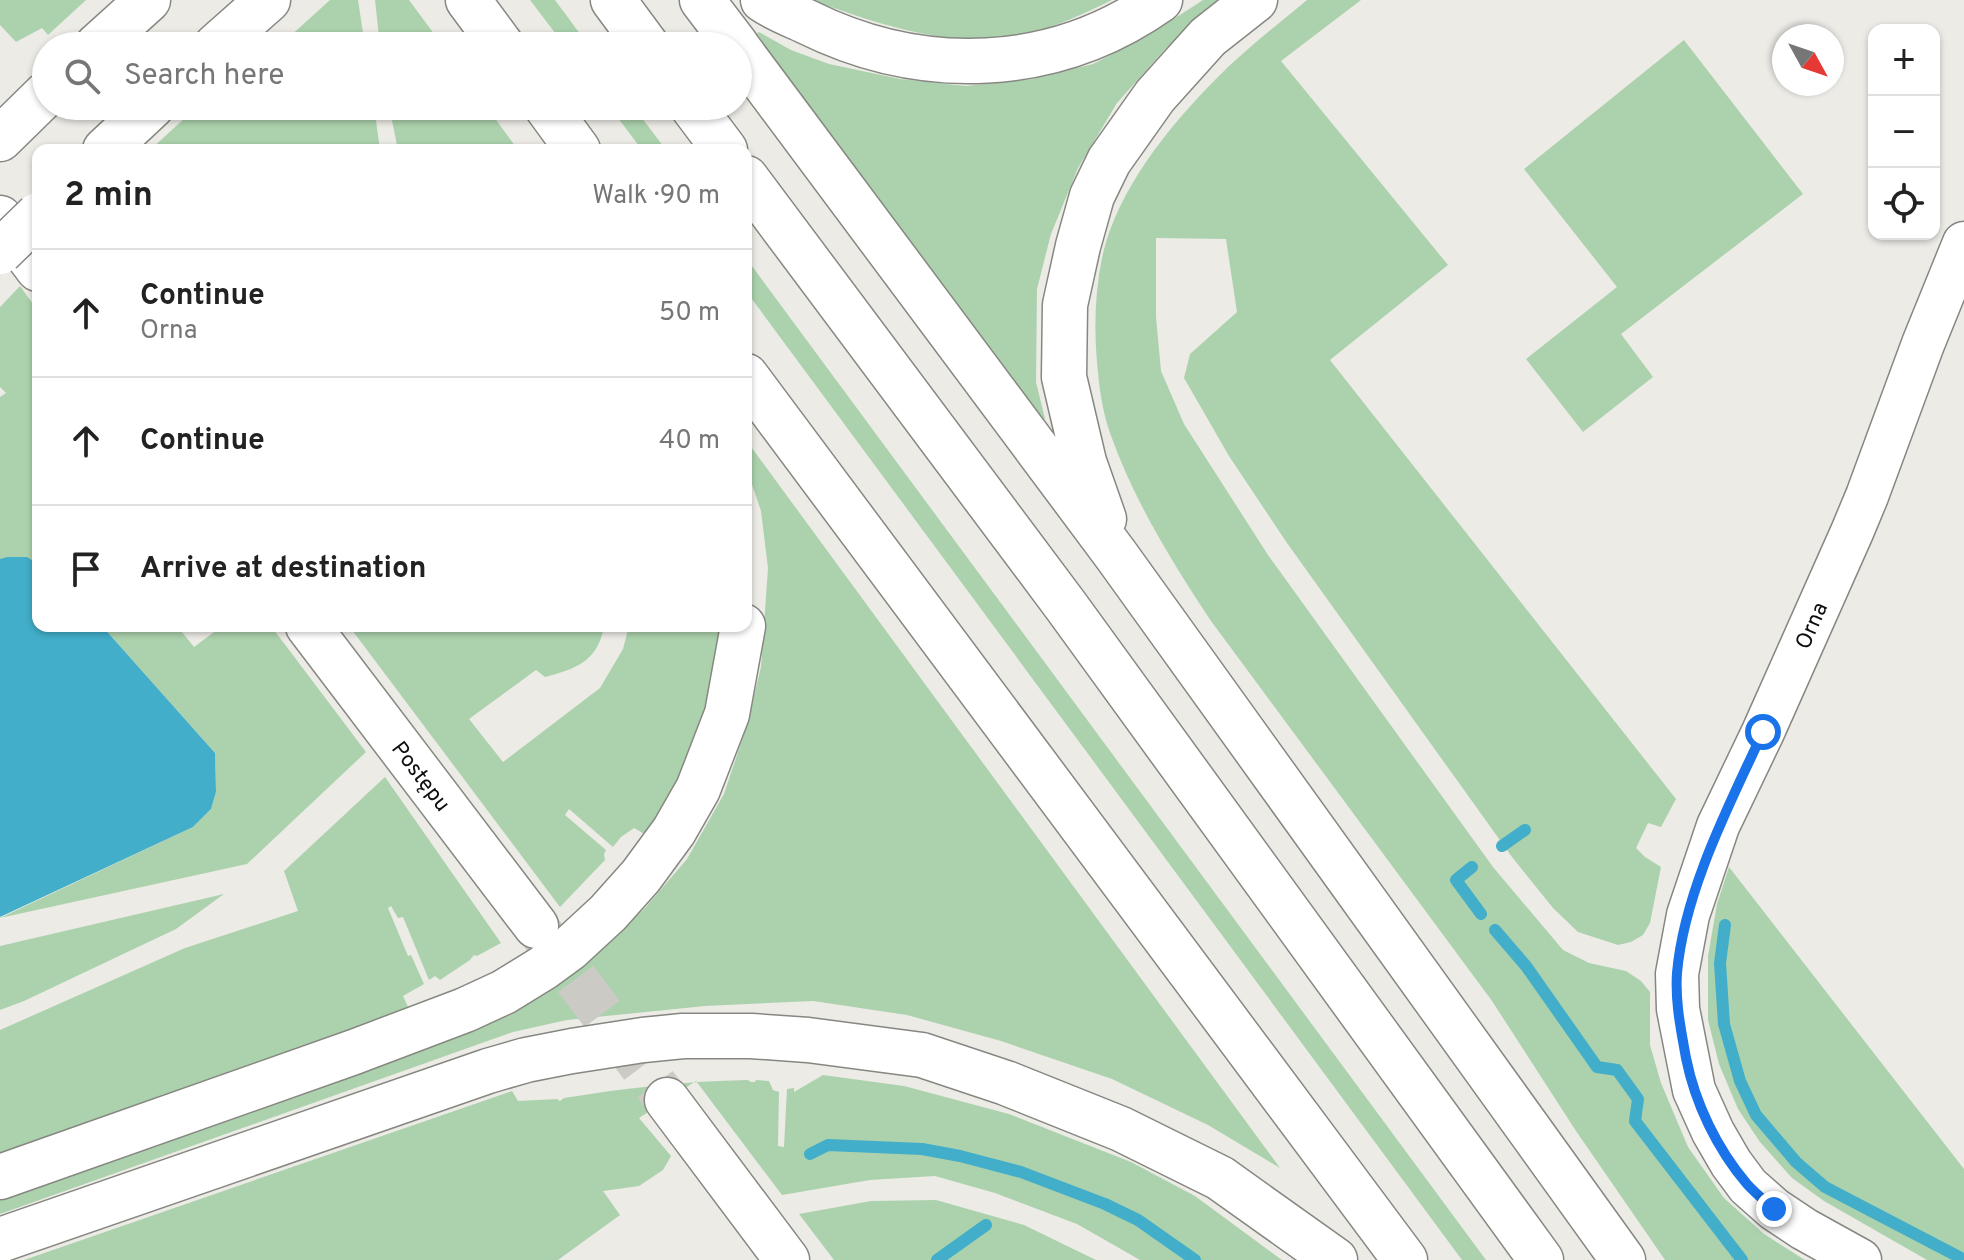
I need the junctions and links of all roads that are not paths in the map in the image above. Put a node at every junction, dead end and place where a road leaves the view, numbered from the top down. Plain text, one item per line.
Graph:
1 (148, 0) edge
2 (268, 0) edge
3 (468, 0) edge
4 (613, 0) edge
5 (702, 0) edge
6 (763, 0) edge
7 (1160, 0) edge
8 (1255, 0) edge
9 (113, 32) edge
10 (232, 32) edge
11 (492, 32) edge
12 (637, 32) edge
13 (726, 32) edge
14 (752, 67) edge
15 (32, 108) edge
16 (137, 120) edge
17 (556, 120) edge
18 (702, 120) edge
19 (0, 139) edge
20 (111, 144) edge
21 (574, 144) edge
22 (720, 144) edge
23 (752, 186) edge
24 (0, 218) edge
25 (32, 221) edge
26 (1964, 243) edge
27 (0, 252) edge
28 (32, 261) edge
29 (752, 384) edge
30 (1116, 555) junction
31 (313, 632) edge
32 (742, 632) edge
33 (536, 926) tunnel mouth
34 (667, 1100) tunnel mouth
35 (0, 1177) edge
36 (0, 1240) edge
37 (787, 1260) edge
38 (1335, 1260) edge
39 (1405, 1260) edge
40 (1541, 1260) edge
41 (1623, 1260) edge
42 (1860, 1260) edge

1 - 9 main road
2 - 10 main road
3 - 11 main road
4 - 12 main road
5 - 13 main road
6 - 7 main road
8 - 30 main road
14 - 30 main road
15 - 19 main road
16 - 20 main road
17 - 21 main road
18 - 22 main road
23 - 40 main road
24 - 28 main road
25 - 27 main road, bridge
26 - 42 street, Orna
29 - 39 main road
30 - 41 main road
31 - 33 main road, Postępu
32 - 35 main road
34 - 37 main road
36 - 38 main road

